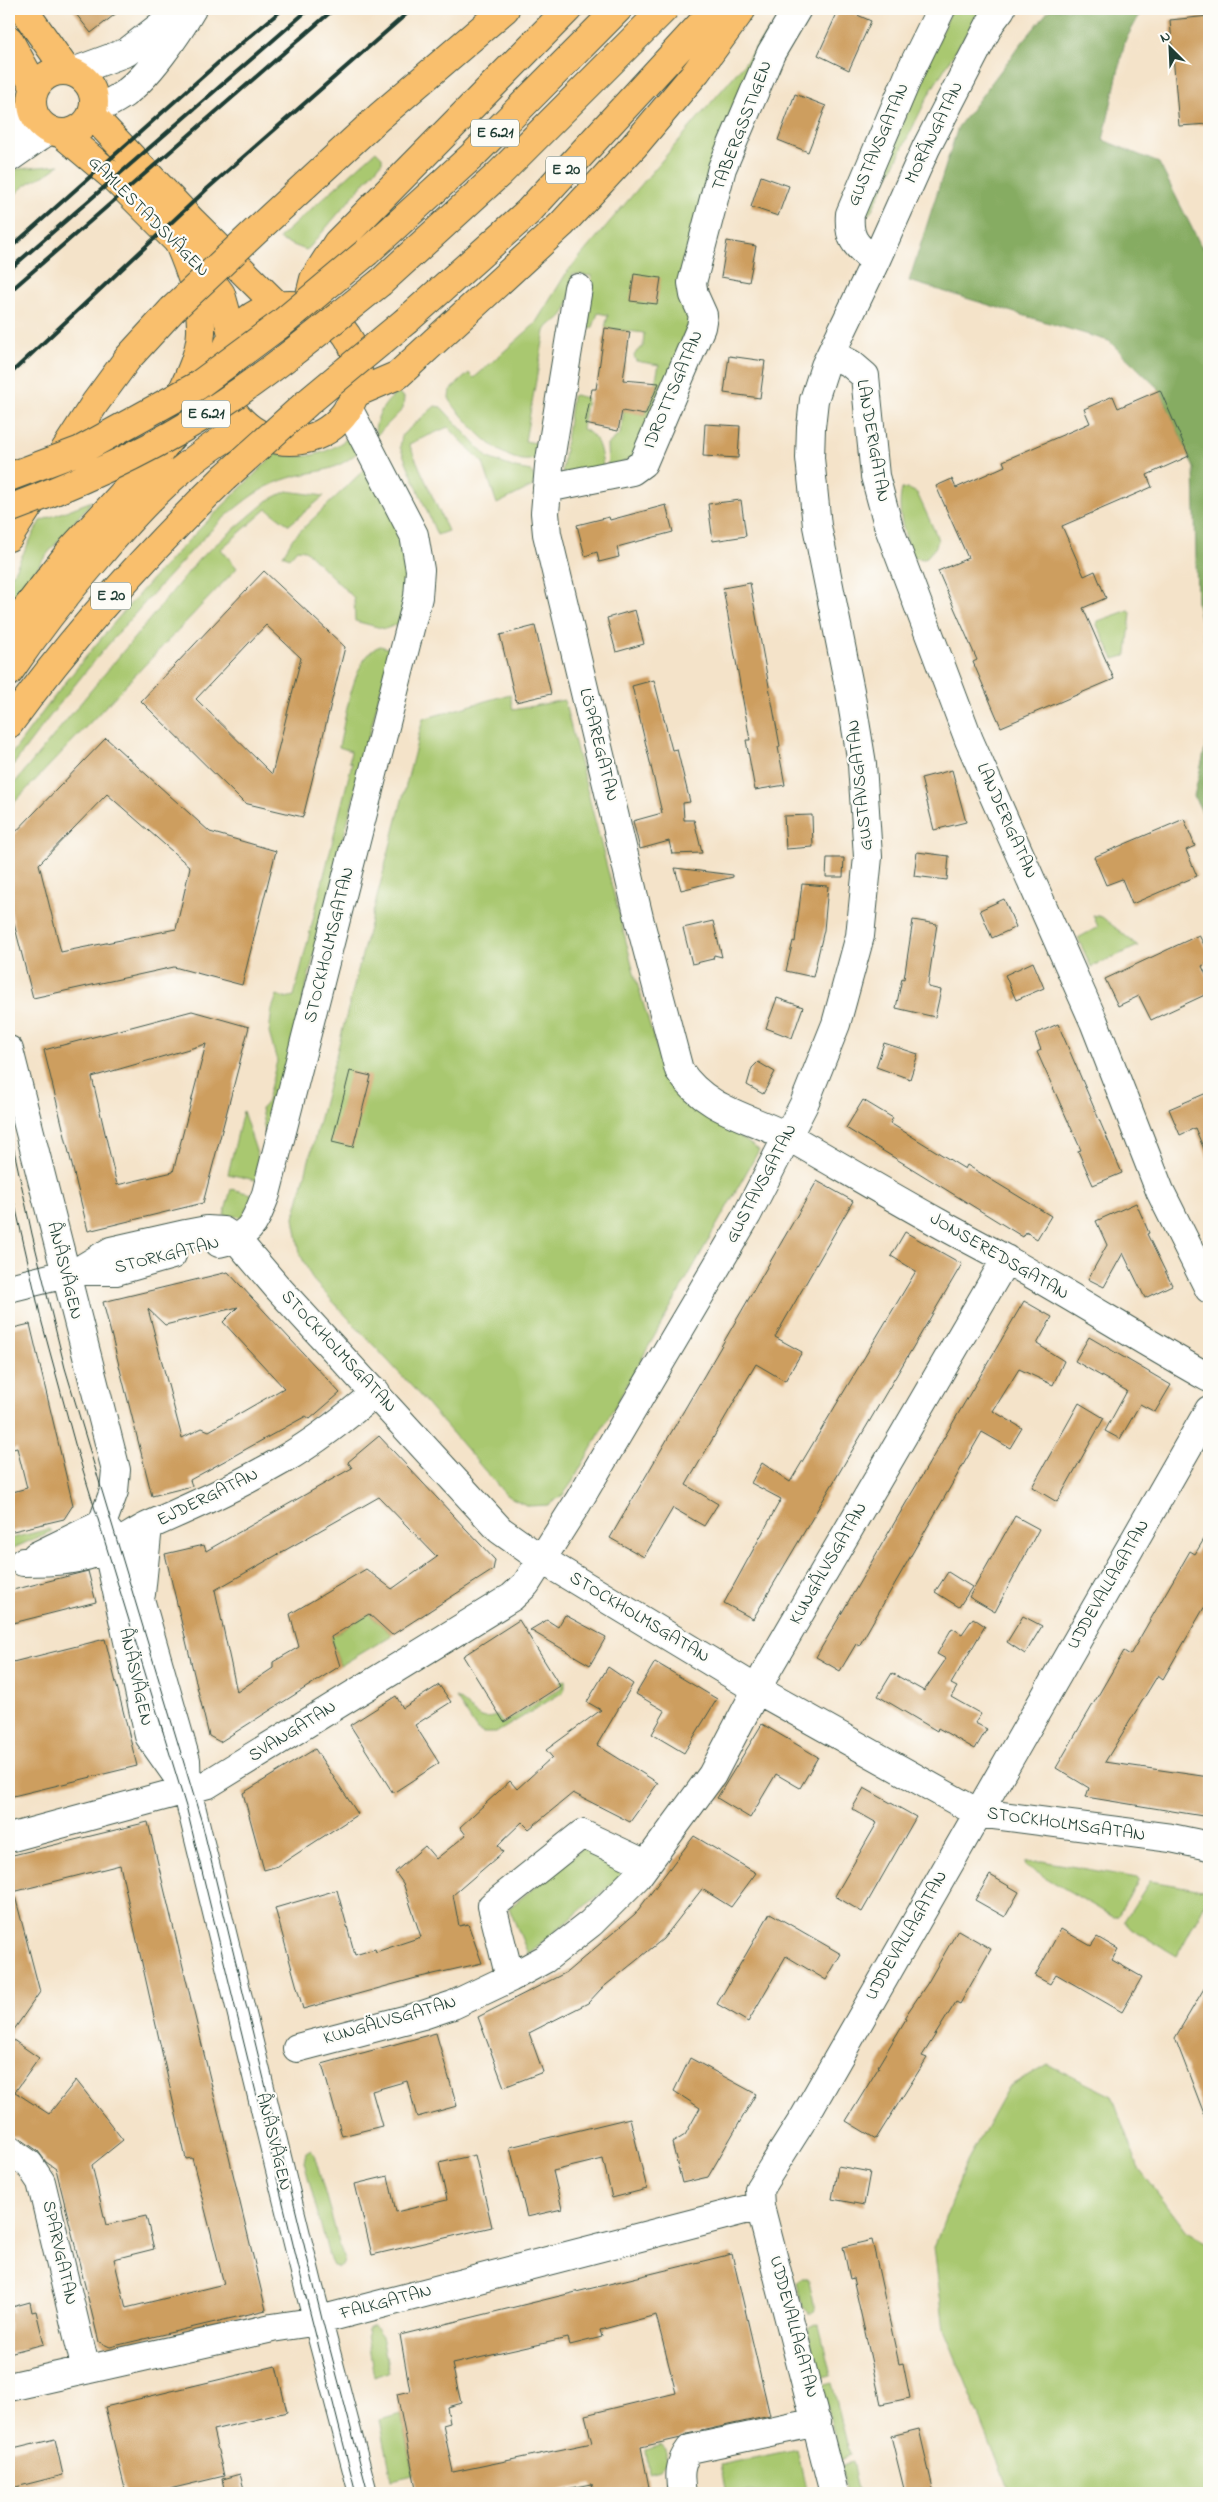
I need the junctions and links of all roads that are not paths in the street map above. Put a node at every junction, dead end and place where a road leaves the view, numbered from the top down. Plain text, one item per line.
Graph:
1 (23, 9) edge
2 (187, 9) edge
3 (192, 9) edge
4 (505, 9) edge
5 (568, 9) edge
6 (618, 9) edge
7 (664, 9) edge
8 (715, 9) edge
9 (742, 9) edge
10 (797, 9) edge
11 (941, 9) edge
12 (1002, 9) edge
13 (9, 40) edge
14 (70, 71) junction
15 (34, 98) junction
16 (92, 113) junction
17 (9, 132) edge
18 (55, 132) junction
19 (9, 158) edge
20 (178, 242) junction
21 (875, 262) junction
22 (578, 288) dead end
23 (278, 306) junction
24 (700, 306) joint
25 (307, 307) junction
26 (233, 336) junction
27 (831, 354) junction
28 (223, 363) junction
29 (352, 400) junction
30 (247, 426) junction
31 (151, 462) junction
32 (9, 477) edge
33 (547, 488) junction
34 (9, 509) edge
35 (9, 537) edge
36 (9, 631) edge
37 (9, 672) edge
38 (9, 724) edge
39 (9, 1050) edge
40 (788, 1137) junction
41 (236, 1239) junction
42 (1006, 1259) junction
43 (72, 1273) junction
44 (9, 1288) edge
45 (1209, 1289) edge
46 (1209, 1378) edge
47 (376, 1392) junction
48 (1209, 1410) edge
49 (114, 1491) junction
50 (148, 1526) junction
51 (108, 1539) junction
52 (541, 1558) junction
53 (16, 1564) edge
54 (140, 1599) junction
55 (756, 1689) junction
56 (187, 1790) junction
57 (978, 1813) junction
58 (9, 1838) edge
59 (1209, 1846) edge
60 (646, 1864) junction
61 (510, 1978) junction
62 (297, 2048) dead end
63 (9, 2150) edge
64 (760, 2206) junction
65 (317, 2320) junction
66 (86, 2370) junction
67 (9, 2387) edge
68 (817, 2422) junction
69 (362, 2493) edge
70 (682, 2493) edge
71 (834, 2493) edge

1 - 14 main road
2 - 14 street
3 - 16 street
4 - 35 main road, bridge
5 - 25 main road
6 - 32 main road, E 6.21, bridge
7 - 34 main road, E 6.21, bridge
8 - 38 main road, E 20, bridge
9 - 29 main road
10 - 24 street, TABERGSSTIGEN
11 - 21 street, GUSTAVSGATAN
12 - 21 street, MORÄNGATAN
13 - 15 main road, GAMLESTADSVÄGEN
14 - 15 main road
14 - 16 main road
15 - 17 street
15 - 18 main road, GAMLESTADSVÄGEN
16 - 18 main road
16 - 23 main road, GAMLESTADSVÄGEN
18 - 19 street
18 - 20 main road, GAMLESTADSVÄGEN
20 - 26 main road, GAMLESTADSVÄGEN
20 - 31 main road
21 - 27 street, GUSTAVSGATAN
22 - 33 street, LÖPAREGATAN
23 - 25 main road
23 - 26 main road
24 - 33 street, IDROTTSGATAN
25 - 29 main road
26 - 28 main road
27 - 40 street, GUSTAVSGATAN
27 - 45 street, LANDERIGATAN
28 - 30 main road
28 - 31 main road
29 - 30 main road
29 - 41 street, STOCKHOLMSGATAN
30 - 37 main road
31 - 36 main road
33 - 40 street, LÖPAREGATAN
39 - 43 street, ÅNÄSVÄGEN
40 - 42 street, JONSEREDSGATAN
40 - 52 street, GUSTAVSGATAN
41 - 43 street, STORKGATAN
41 - 47 street, STOCKHOLMSGATAN
42 - 46 street, JONSEREDSGATAN
42 - 55 street, KUNGÄLVSGATAN
43 - 44 street, STORKGATAN
43 - 49 street, ÅNÄSVÄGEN
47 - 50 street, EJDERGATAN
47 - 52 street, STOCKHOLMSGATAN
48 - 57 street, UDDEVALLAGATAN
49 - 50 street
49 - 51 street, ÅNÄSVÄGEN
50 - 51 street, EJDERGATAN
50 - 54 street, ÅNÄSVÄGEN
51 - 53 street, EJDERGATAN
51 - 54 street, ÅNÄSVÄGEN
51 - 56 street, ÅNÄSVÄGEN
52 - 55 street, STOCKHOLMSGATAN
52 - 56 street, SVANGATAN
54 - 56 street, ÅNÄSVÄGEN
55 - 57 street, STOCKHOLMSGATAN
55 - 60 street, KUNGÄLVSGATAN
56 - 58 street, SVANGATAN
56 - 65 street, ÅNÄSVÄGEN
57 - 59 street, STOCKHOLMSGATAN
57 - 64 street, UDDEVALLAGATAN
60 - 61 street, KUNGÄLVSGATAN
60 - 61 street
61 - 62 street, KUNGÄLVSGATAN
63 - 66 street, SPARVGATAN
64 - 65 street, FALKGATAN
64 - 68 street, UDDEVALLAGATAN
65 - 66 street, FALKGATAN
65 - 69 street, ÅNÄSVÄGEN
66 - 67 street, FALKGATAN
68 - 70 street
68 - 71 street, UDDEVALLAGATAN

